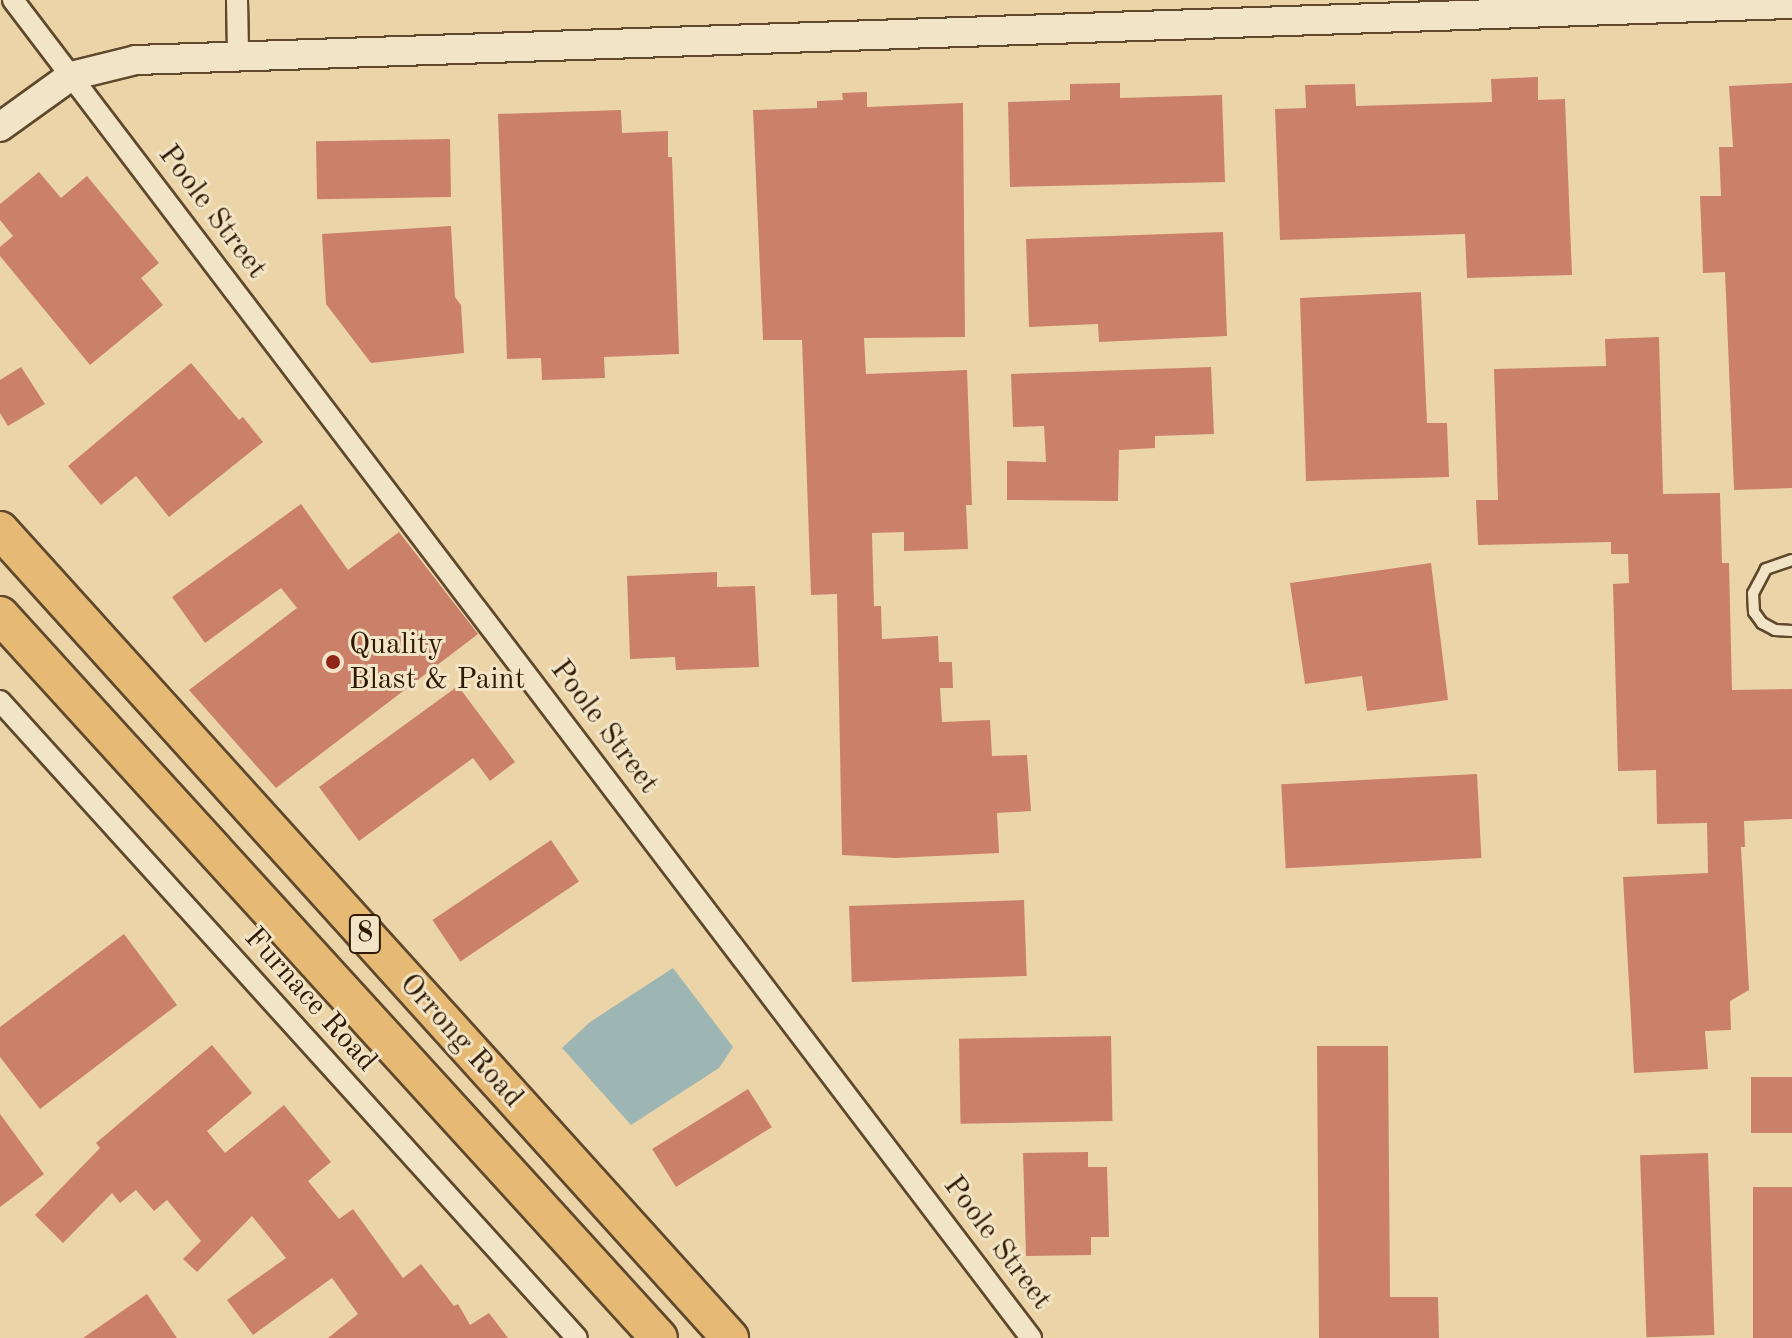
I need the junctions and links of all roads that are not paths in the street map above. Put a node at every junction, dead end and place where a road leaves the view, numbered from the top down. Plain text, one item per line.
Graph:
1 (13, 0) edge
2 (237, 0) edge
3 (1792, 4) edge
4 (238, 53) junction
5 (71, 76) junction
6 (0, 127) edge
7 (0, 530) edge
8 (1792, 560) edge
9 (0, 615) edge
10 (1792, 631) edge
11 (0, 701) edge
12 (577, 1338) edge
13 (659, 1338) edge
14 (730, 1338) edge
15 (1031, 1338) edge

1 - 5 street, Poole Street
2 - 4 street
3 - 4 street
4 - 5 street
5 - 6 street
5 - 15 street, Poole Street
7 - 14 highway, Orrong Road / 8
8 - 10 lane
9 - 13 highway, Orrong Road / 8
11 - 12 street, Furnace Road

